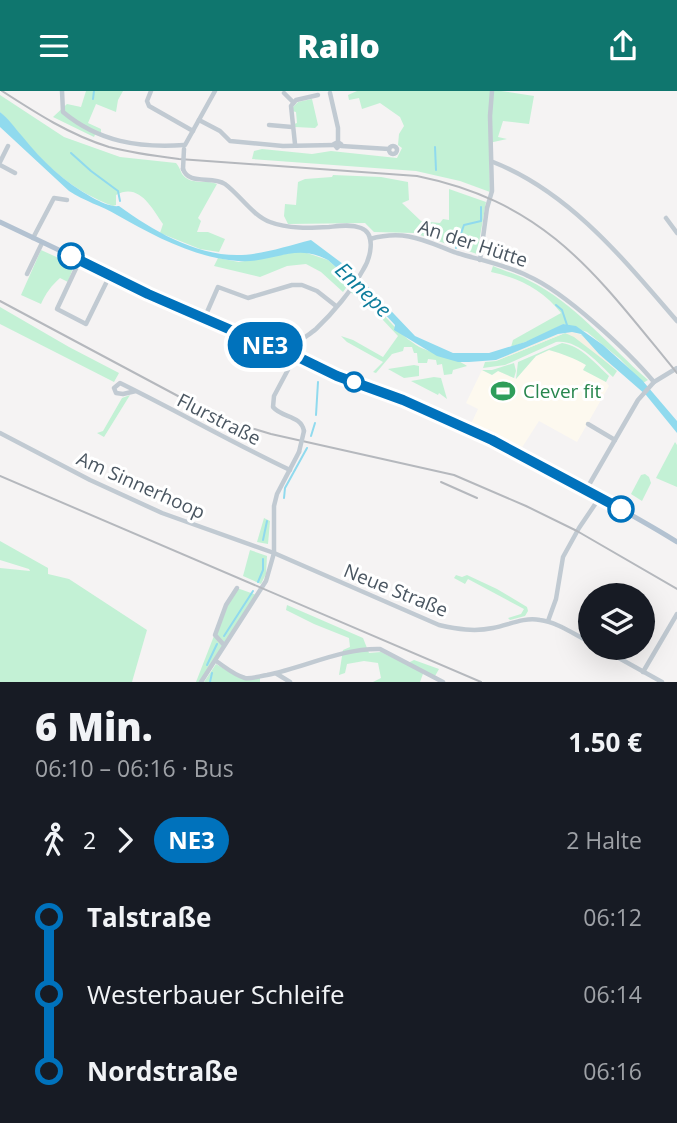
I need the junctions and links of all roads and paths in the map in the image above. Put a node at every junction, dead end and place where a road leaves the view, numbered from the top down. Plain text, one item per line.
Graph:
1 (62, 91) edge
2 (151, 91) edge
3 (215, 91) edge
4 (492, 91) edge
5 (329, 92) edge
6 (284, 93) edge
7 (318, 93) edge
8 (293, 102) junction
9 (200, 120) junction
10 (269, 125) dead end
11 (292, 127) junction
12 (193, 131) junction
13 (295, 144) junction
14 (337, 144) junction
15 (8, 146) dead end
16 (184, 147) junction
17 (390, 149) dead end
18 (493, 162) junction
19 (0, 164) edge
20 (15, 173) dead end
21 (67, 200) dead end
22 (666, 218) dead end
23 (0, 222) edge
24 (677, 233) edge
25 (33, 238) junction
26 (370, 239) junction
27 (42, 243) junction
28 (80, 260) junction
29 (481, 260) junction
30 (27, 274) dead end
31 (110, 275) junction
32 (335, 306) junction
33 (677, 311) edge
34 (672, 315) junction
35 (204, 319) junction
36 (677, 321) edge
37 (284, 354) junction
38 (293, 357) junction
39 (677, 368) edge
40 (653, 384) junction
41 (136, 391) dead end
42 (588, 424) dead end
43 (0, 433) edge
44 (615, 440) junction
45 (290, 470) junction
46 (586, 490) junction
47 (600, 497) junction
48 (677, 542) edge
49 (274, 553) junction
50 (237, 587) dead end
51 (677, 614) edge
52 (548, 621) junction
53 (578, 636) edge
54 (224, 645) junction
55 (622, 660) edge
56 (216, 661) junction
57 (643, 672) junction
58 (276, 673) junction
59 (201, 682) edge
60 (290, 682) edge
61 (443, 682) edge
62 (662, 682) edge

1 - 16 street
2 - 12 street
3 - 9 street
4 - 18 street
5 - 7 street
5 - 14 street
6 - 8 street
7 - 8 street
8 - 11 street
9 - 12 street
9 - 13 street
10 - 11 street
11 - 13 street
12 - 16 street
13 - 14 street
14 - 17 street
15 - 19 street
16 - 26 street, bridge
18 - 29 street
18 - 34 street
19 - 20 street
21 - 25 street
22 - 24 street
23 - 25 main road
25 - 27 main road
26 - 29 street, An der Hütte
26 - 32 street
27 - 28 main road
27 - 30 street
28 - 31 main road
28 - 31 street
29 - 40 street, An der Hütte
31 - 35 main road
32 - 35 street
32 - 38 street
33 - 34 street
34 - 36 street
35 - 37 main road
37 - 38 main road
37 - 38 main road
38 - 45 street, bridge
38 - 46 main road
39 - 40 street
40 - 44 street
41 - 45 street, Flurstraße
42 - 44 street
43 - 49 street, Am Sinnerhoop
44 - 46 street
45 - 49 street
46 - 47 main road
47 - 48 main road
47 - 52 street
49 - 52 street, Neue Straße
49 - 54 street
50 - 54 street
51 - 57 street
52 - 53 street, Neue Straße
54 - 56 street
55 - 57 street
56 - 58 street
56 - 59 street
57 - 62 street
58 - 60 street
58 - 61 street

